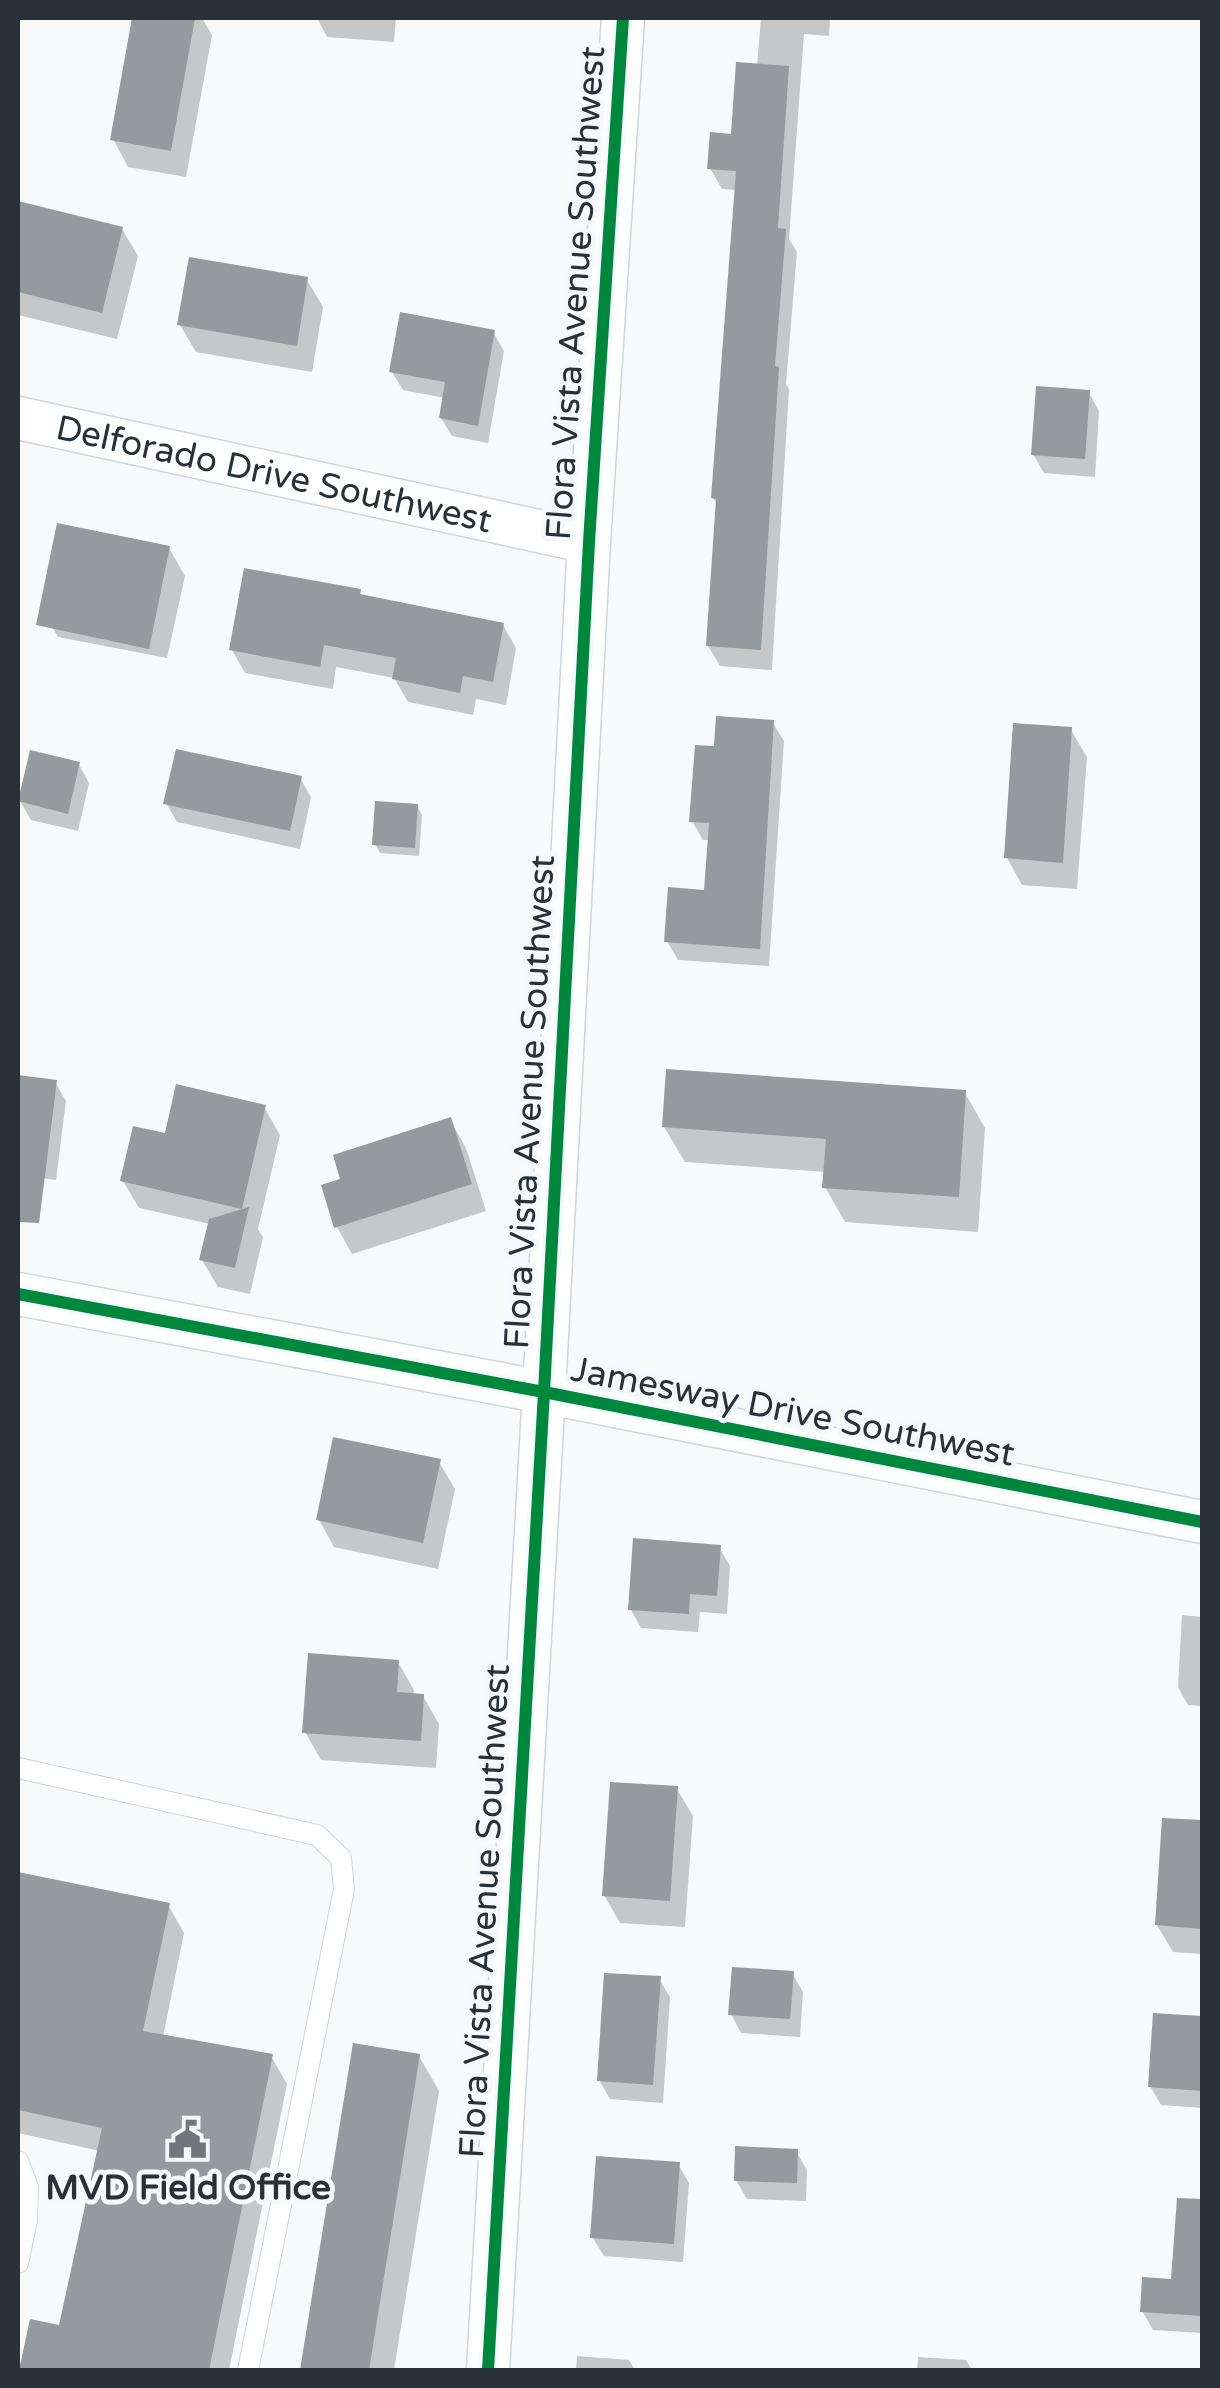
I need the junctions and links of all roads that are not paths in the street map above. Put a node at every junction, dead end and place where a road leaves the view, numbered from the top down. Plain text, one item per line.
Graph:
1 (623, 18) edge
2 (18, 418) edge
3 (589, 542) junction
4 (18, 1294) edge
5 (544, 1392) junction
6 (1202, 1522) edge
7 (18, 1768) edge
8 (18, 2160) edge
9 (18, 2264) edge
10 (248, 2370) edge
11 (488, 2370) edge

1 - 3 street, Flora Vista Avenue Southwest
2 - 3 street, Delforado Drive Southwest
3 - 5 street, Flora Vista Avenue Southwest
4 - 5 street, Jamesway Drive Southwest
5 - 6 street, Jamesway Drive Southwest
5 - 11 street, Flora Vista Avenue Southwest
7 - 10 lane
8 - 9 lane

